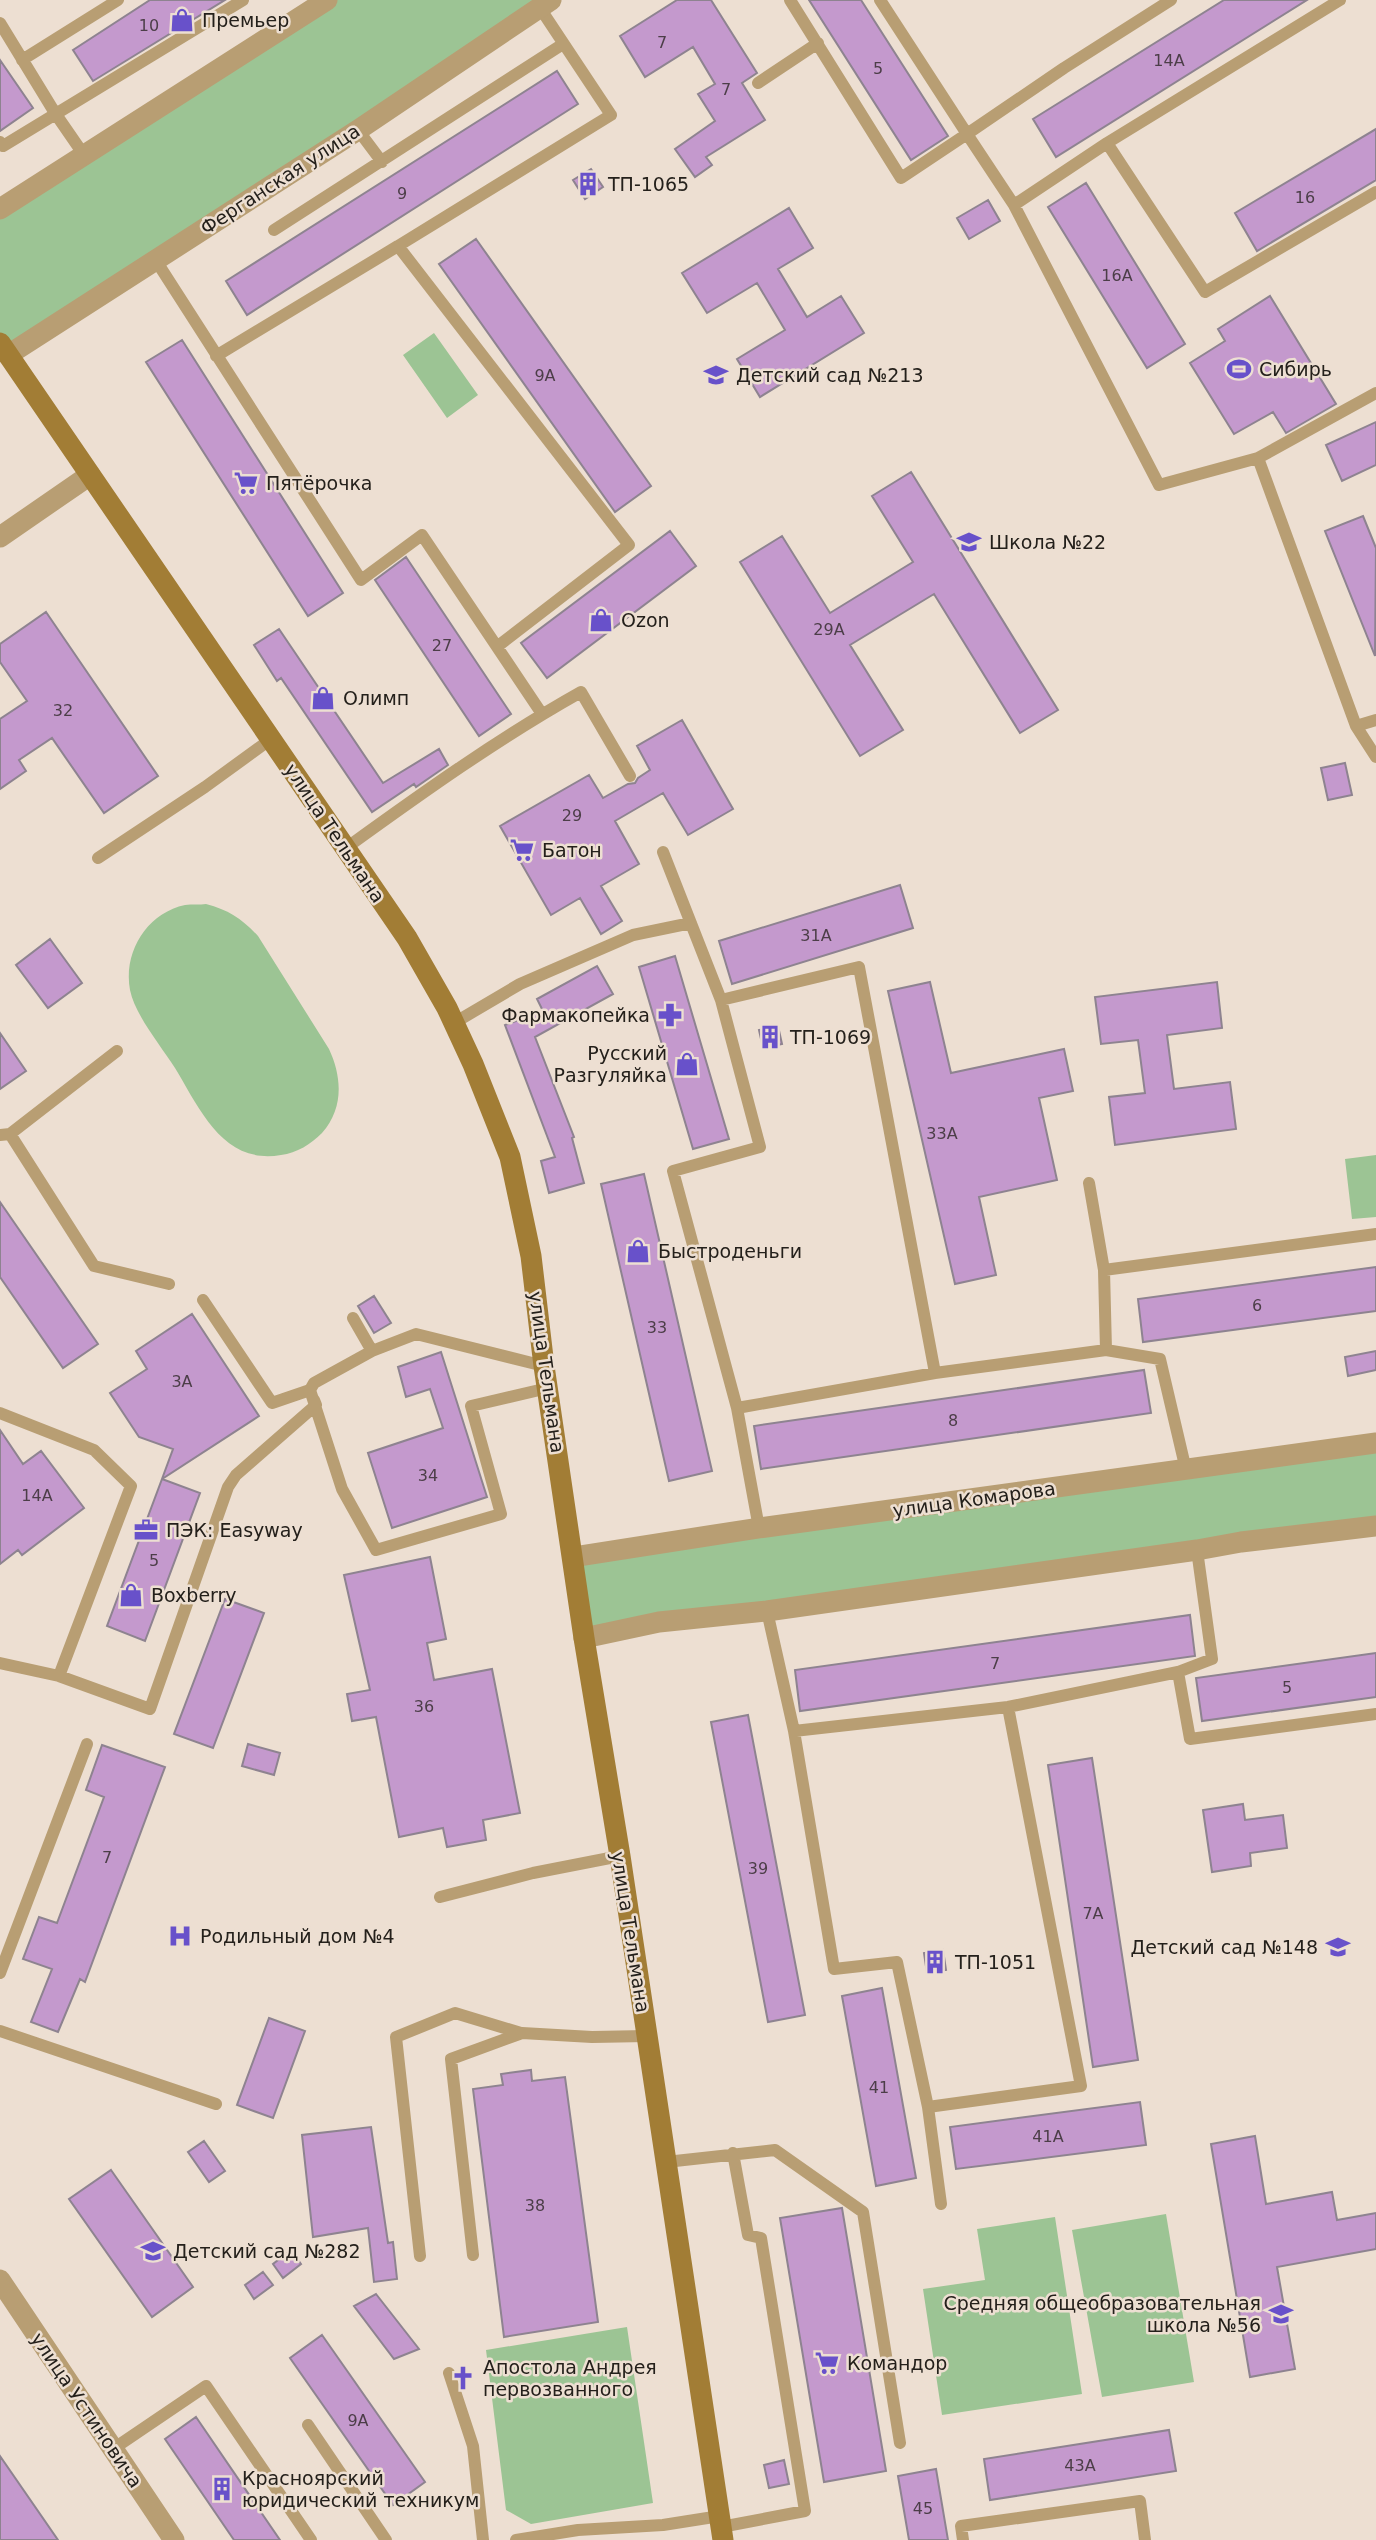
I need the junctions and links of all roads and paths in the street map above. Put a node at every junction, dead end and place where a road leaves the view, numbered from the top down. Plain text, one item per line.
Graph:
1 (118, 0) edge
2 (243, 0) edge
3 (327, 0) edge
4 (790, 0) edge
5 (880, 0) edge
6 (1171, 0) edge
7 (1340, 0) edge
8 (545, 4) edge
9 (0, 23) edge
10 (818, 43) junction
11 (563, 44) junction
12 (22, 60) junction
13 (758, 83) dead end
14 (55, 113) junction
15 (358, 130) junction
16 (967, 134) junction
17 (0, 142) edge
18 (1107, 144) junction
19 (84, 155) junction
20 (382, 162) junction
21 (1376, 192) edge
22 (1014, 205) junction
23 (0, 209) edge
24 (274, 230) dead end
25 (398, 246) junction
26 (155, 259) junction
27 (4, 349) edge
28 (216, 356) junction
29 (1376, 393) edge
30 (1258, 458) junction
31 (90, 475) junction
32 (0, 537) edge
33 (498, 646) junction
34 (542, 714) junction
35 (1376, 720) edge
36 (1356, 726) junction
37 (271, 739) junction
38 (1376, 757) edge
39 (630, 776) dead end
40 (346, 848) junction
41 (663, 852) dead end
42 (98, 858) dead end
43 (691, 923) junction
44 (721, 1000) junction
45 (454, 1023) junction
46 (117, 1051) dead end
47 (5, 1135) edge
48 (1090, 1183) dead end
49 (1376, 1234) edge
50 (1104, 1270) junction
51 (169, 1284) dead end
52 (204, 1300) dead end
53 (353, 1318) dead end
54 (1106, 1350) junction
55 (372, 1351) junction
56 (934, 1373) junction
57 (546, 1377) junction
58 (310, 1391) junction
59 (316, 1405) junction
60 (737, 1408) junction
61 (0, 1413) edge
62 (1376, 1443) edge
63 (1186, 1470) junction
64 (1376, 1526) edge
65 (759, 1528) junction
66 (1197, 1550) junction
67 (573, 1557) junction
68 (767, 1611) junction
69 (584, 1638) junction
70 (0, 1663) edge
71 (1178, 1672) junction
72 (59, 1676) junction
73 (1008, 1707) junction
74 (1376, 1714) edge
75 (794, 1731) junction
76 (87, 1744) dead end
77 (620, 1856) junction
78 (440, 1897) dead end
79 (0, 1973) edge
80 (0, 2031) edge
81 (522, 2033) junction
82 (647, 2036) junction
83 (216, 2104) dead end
84 (928, 2107) junction
85 (733, 2153) junction
86 (666, 2162) junction
87 (941, 2204) dead end
88 (473, 2255) dead end
89 (420, 2256) dead end
90 (0, 2280) edge
91 (449, 2373) dead end
92 (308, 2425) dead end
93 (900, 2443) dead end
94 (113, 2449) junction
95 (722, 2528) edge
96 (174, 2540) edge
97 (311, 2540) edge
98 (386, 2540) edge
99 (483, 2540) edge
100 (516, 2540) edge
101 (963, 2540) edge
102 (1145, 2540) edge

1 - 12 lane
2 - 14 lane
3 - 19 street
4 - 10 lane
5 - 16 lane
6 - 16 lane
7 - 18 lane
8 - 11 lane
8 - 15 street, Ферганская улица
9 - 12 lane
10 - 13 lane
10 - 16 lane
11 - 20 lane
11 - 25 lane
12 - 14 lane
14 - 17 lane
14 - 19 lane
15 - 20 lane
15 - 26 street, Ферганская улица
16 - 22 lane
18 - 21 lane
18 - 22 lane
19 - 23 street
20 - 24 lane
22 - 30 lane
25 - 28 lane
25 - 33 lane
26 - 27 street, Ферганская улица
26 - 28 lane
27 - 31 main road, улица Тельмана
28 - 33 lane
29 - 30 lane
30 - 36 lane
31 - 32 street
31 - 37 main road, улица Тельмана
33 - 34 lane
34 - 39 lane
34 - 40 lane
35 - 36 lane
36 - 38 lane
37 - 40 main road, улица Тельмана
37 - 42 lane
40 - 45 main road, улица Тельмана
41 - 43 lane
43 - 44 lane
43 - 45 lane
44 - 56 lane
44 - 60 lane
45 - 57 main road, улица Тельмана
46 - 47 lane
47 - 51 lane
48 - 50 lane
49 - 50 lane
50 - 54 lane
52 - 58 lane
53 - 55 lane
54 - 56 lane
54 - 63 lane
55 - 57 lane
55 - 58 lane
56 - 60 lane
57 - 59 lane
57 - 67 main road, улица Тельмана
58 - 59 lane
59 - 72 lane
60 - 65 lane
61 - 72 lane
62 - 63 street, улица Комарова
63 - 65 street, улица Комарова
64 - 66 street
65 - 67 street, улица Комарова
66 - 68 street
66 - 71 lane
67 - 69 main road, улица Тельмана
68 - 69 street
68 - 75 lane
69 - 77 main road, улица Тельмана
70 - 72 lane
71 - 73 lane
71 - 74 lane
73 - 75 lane
73 - 84 lane
75 - 84 lane
76 - 79 lane
77 - 78 lane
77 - 82 main road, улица Тельмана
80 - 83 lane
81 - 82 lane
81 - 88 lane
81 - 89 lane
82 - 86 main road, улица Тельмана
84 - 87 lane
85 - 86 lane
85 - 93 lane
85 - 95 lane
86 - 95 main road, улица Тельмана
90 - 94 street, улица Устиновича
91 - 99 lane
92 - 98 lane
94 - 96 street, улица Устиновича
94 - 97 lane
95 - 100 lane
101 - 102 lane

